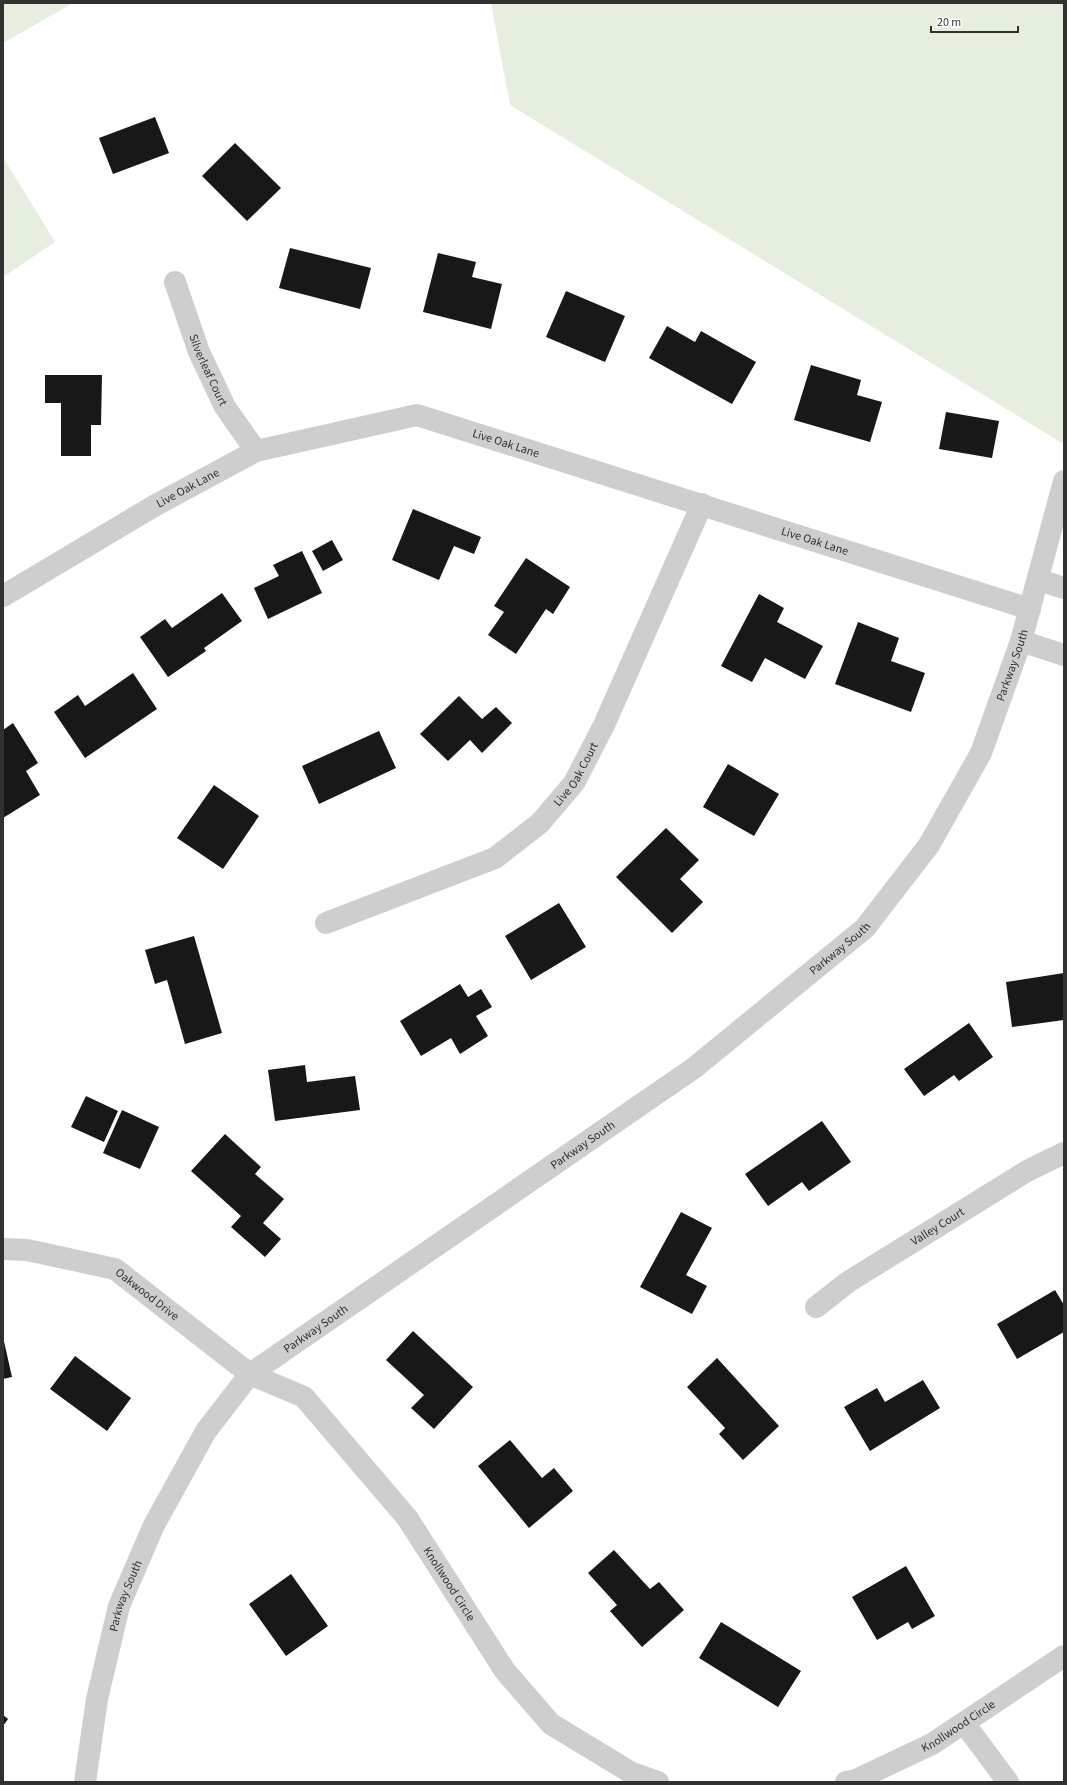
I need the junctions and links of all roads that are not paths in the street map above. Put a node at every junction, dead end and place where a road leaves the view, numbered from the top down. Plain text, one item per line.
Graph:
1 (176, 282) dead end
2 (256, 450) junction
3 (1064, 481) edge
4 (702, 504) junction
5 (1039, 580) junction
6 (1064, 588) edge
7 (3, 596) edge
8 (1030, 609) junction
9 (1021, 640) junction
10 (1064, 655) edge
11 (326, 923) dead end
12 (1064, 1153) edge
13 (3, 1249) edge
14 (816, 1307) dead end
15 (250, 1374) junction
16 (1064, 1656) edge
17 (964, 1723) junction
18 (85, 1782) edge
19 (658, 1782) edge
20 (846, 1782) edge
21 (1008, 1782) edge

1 - 2 street, Silverleaf Court
2 - 4 street, Live Oak Lane
2 - 7 street, Live Oak Lane
3 - 5 street, Parkway South
4 - 8 street, Live Oak Lane
4 - 11 street, Live Oak Court
5 - 6 street
5 - 8 street, Parkway South
8 - 9 street, Parkway South
9 - 10 street
9 - 15 street, Parkway South
12 - 14 street, Valley Court
13 - 15 street, Oakwood Drive
15 - 18 street, Parkway South
15 - 19 street, Knollwood Circle
16 - 17 street, Knollwood Circle
17 - 20 street, Knollwood Circle
17 - 21 street

